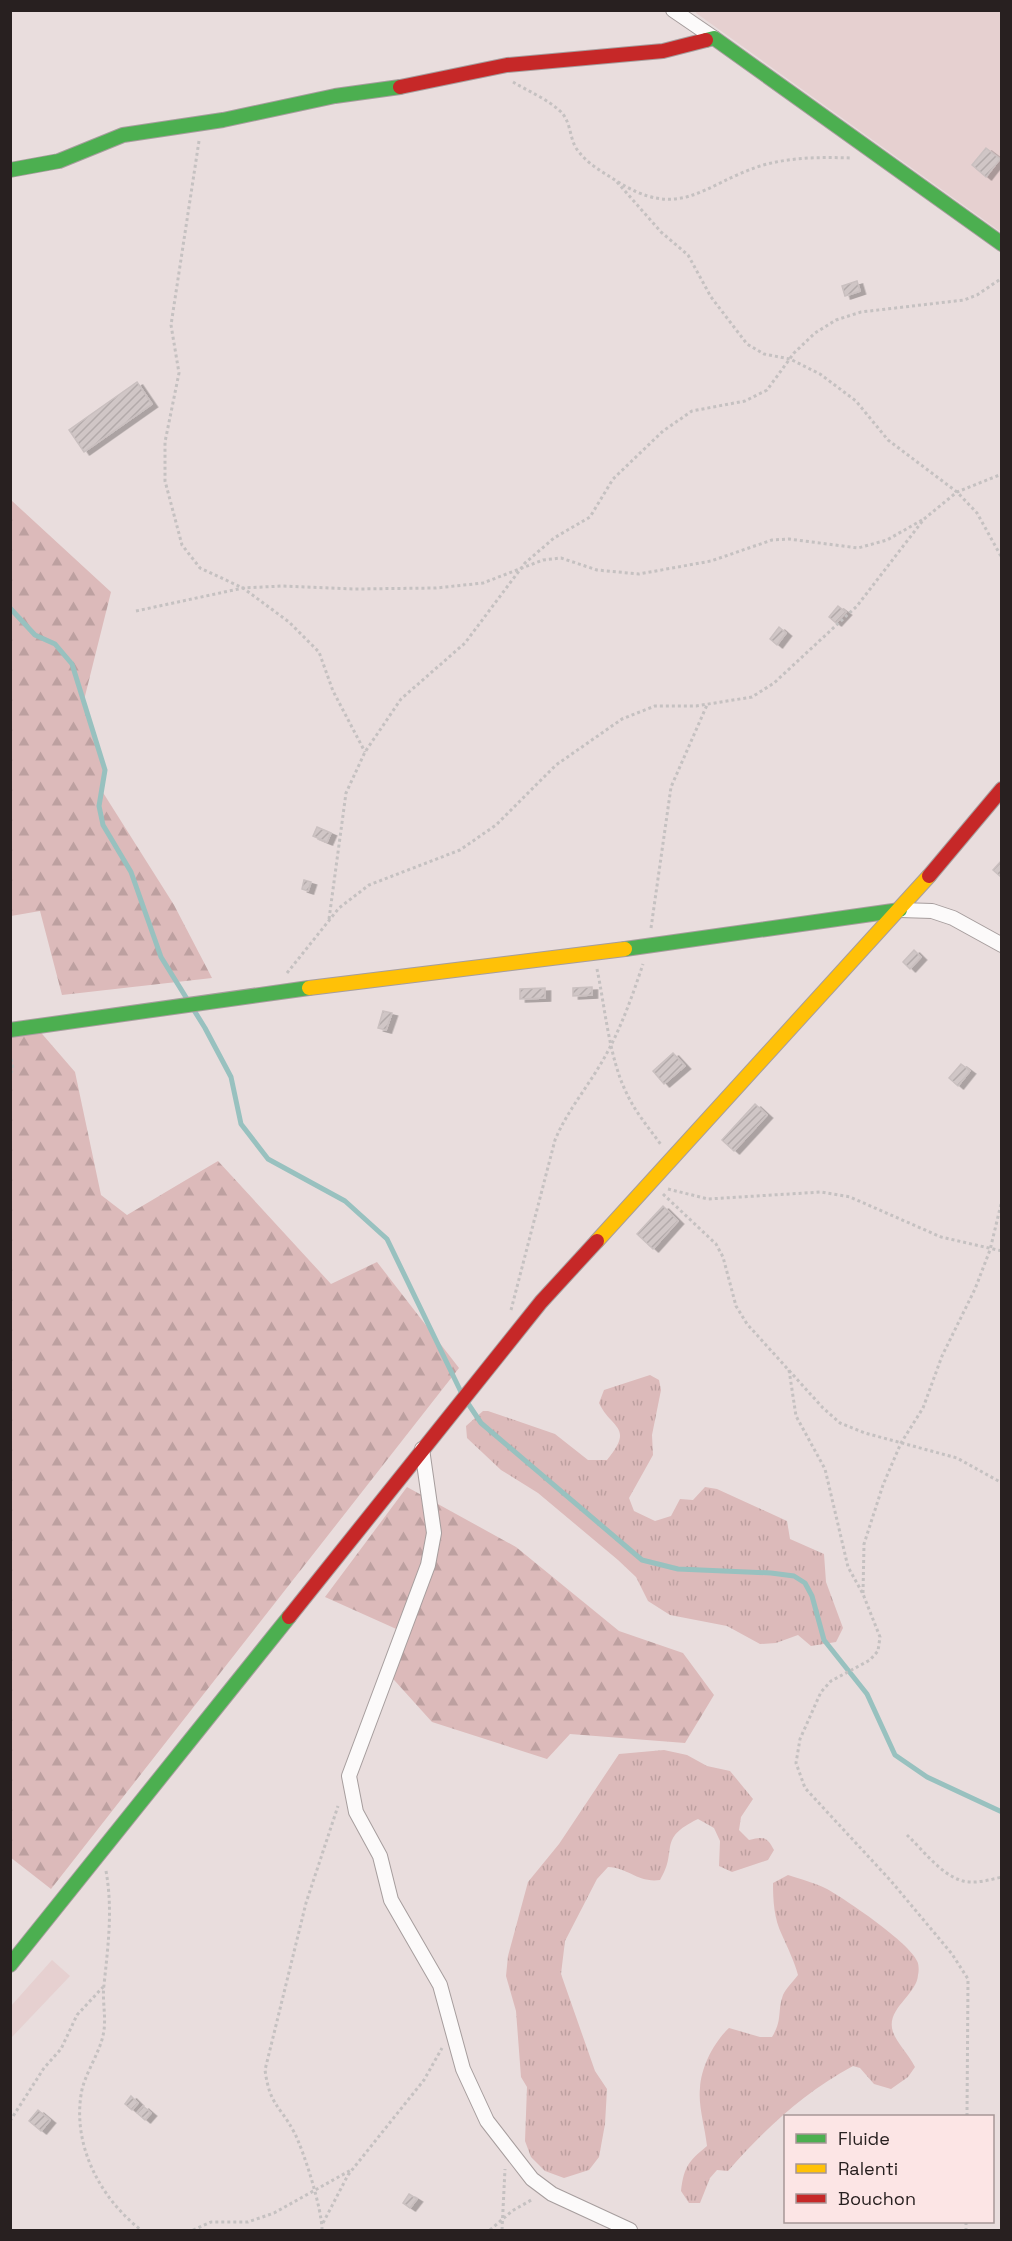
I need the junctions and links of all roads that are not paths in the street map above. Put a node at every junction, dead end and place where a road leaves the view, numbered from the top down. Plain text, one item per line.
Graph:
1 (673, 10) edge
2 (714, 38) junction
3 (10, 170) edge
4 (1002, 244) edge
5 (1002, 789) edge
6 (900, 910) junction
7 (1002, 945) edge
8 (10, 1030) edge
9 (422, 1449) junction
10 (10, 1965) edge
11 (630, 2230) edge

1 - 2 street
2 - 3 street
2 - 4 street
5 - 6 street
6 - 7 street
6 - 8 street
6 - 9 street
9 - 10 street
9 - 11 street

